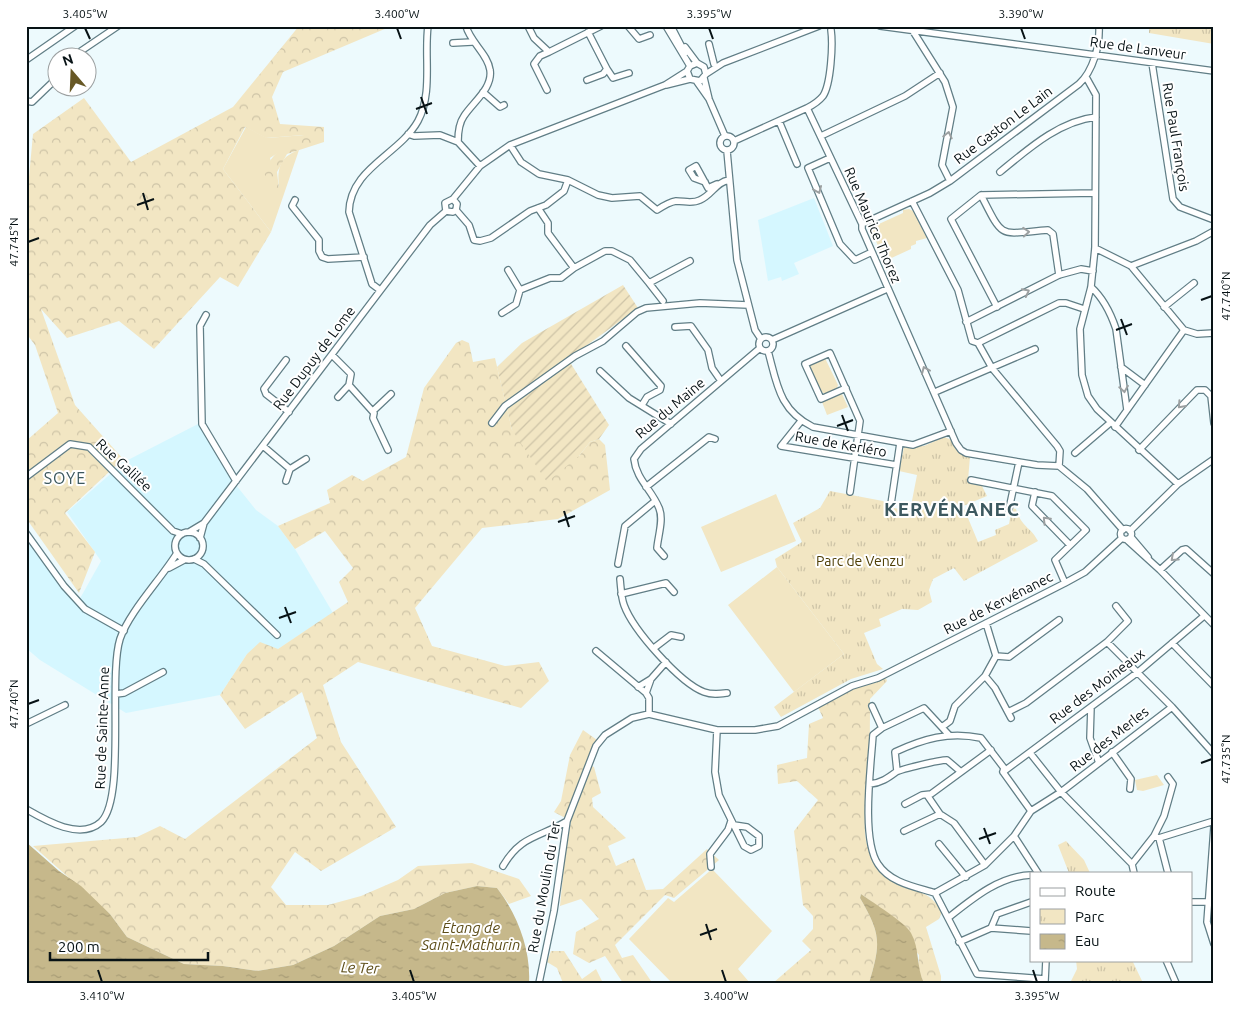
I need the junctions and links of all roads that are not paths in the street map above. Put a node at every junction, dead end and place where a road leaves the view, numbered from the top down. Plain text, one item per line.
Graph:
1 (75, 26) edge
2 (118, 26) edge
3 (428, 26) edge
4 (466, 26) edge
5 (528, 26) edge
6 (601, 26) edge
7 (628, 26) edge
8 (666, 26) edge
9 (671, 26) edge
10 (675, 26) edge
11 (819, 26) edge
12 (880, 26) edge
13 (1099, 26) edge
14 (911, 28) edge
15 (831, 30) dead end
16 (588, 32) junction
17 (650, 35) dead end
18 (472, 42) junction
19 (453, 44) dead end
20 (709, 44) dead end
21 (86, 48) edge
22 (548, 52) junction
23 (1095, 54) junction
24 (26, 60) edge
25 (723, 63) junction
26 (1152, 63) junction
27 (700, 64) junction
28 (714, 64) junction
29 (606, 69) junction
30 (689, 69) junction
31 (1214, 71) edge
32 (629, 73) dead end
33 (940, 74) junction
34 (705, 76) junction
35 (1086, 77) junction
36 (690, 79) junction
37 (587, 80) dead end
38 (697, 82) junction
39 (665, 85) junction
40 (48, 87) edge
41 (548, 90) dead end
42 (483, 92) junction
43 (709, 99) junction
44 (26, 101) edge
45 (504, 106) dead end
46 (808, 108) junction
47 (1096, 117) junction
48 (779, 121) junction
49 (408, 134) junction
50 (725, 136) junction
51 (821, 136) junction
52 (734, 141) junction
53 (458, 142) junction
54 (510, 145) junction
55 (727, 151) junction
56 (830, 158) junction
57 (797, 164) dead end
58 (480, 166) junction
59 (1000, 172) dead end
60 (568, 180) junction
61 (729, 180) junction
62 (950, 181) junction
63 (705, 182) dead end
64 (719, 183) junction
65 (1094, 193) junction
66 (982, 195) junction
67 (453, 199) junction
68 (295, 200) dead end
69 (912, 201) junction
70 (538, 208) junction
71 (456, 210) junction
72 (446, 211) junction
73 (1214, 220) edge
74 (862, 224) junction
75 (1214, 231) edge
76 (1096, 248) junction
77 (872, 252) junction
78 (364, 257) junction
79 (690, 261) dead end
80 (1131, 266) junction
81 (574, 268) junction
82 (508, 270) dead end
83 (1094, 271) junction
84 (370, 274) junction
85 (1059, 275) junction
86 (649, 283) junction
87 (1194, 283) dead end
88 (385, 284) junction
89 (1091, 287) junction
90 (887, 289) junction
91 (380, 290) junction
92 (520, 290) junction
93 (663, 301) dead end
94 (748, 305) junction
95 (1164, 306) junction
96 (997, 307) junction
97 (1084, 309) junction
98 (502, 313) dead end
99 (206, 315) dead end
100 (966, 322) junction
101 (675, 327) dead end
102 (1184, 330) junction
103 (1214, 333) edge
104 (761, 339) junction
105 (772, 340) junction
106 (978, 343) junction
107 (626, 346) dead end
108 (760, 348) junction
109 (1035, 349) dead end
110 (768, 351) junction
111 (332, 355) junction
112 (286, 360) dead end
113 (992, 368) junction
114 (1121, 368) junction
115 (600, 371) dead end
116 (721, 381) junction
117 (349, 385) junction
118 (1145, 385) junction
119 (846, 388) junction
120 (935, 392) junction
121 (391, 394) dead end
122 (338, 397) dead end
123 (642, 405) junction
124 (1127, 410) junction
125 (373, 411) junction
126 (289, 412) junction
127 (801, 421) junction
128 (492, 423) dead end
129 (1214, 423) edge
130 (671, 424) junction
131 (1112, 425) junction
132 (951, 431) junction
133 (857, 436) junction
134 (715, 439) dead end
135 (900, 443) junction
136 (263, 446) junction
137 (388, 450) dead end
138 (1139, 450) junction
139 (1075, 453) dead end
140 (855, 459) junction
141 (1214, 459) edge
142 (306, 460) dead end
143 (1019, 462) junction
144 (896, 466) junction
145 (1059, 466) junction
146 (290, 469) junction
147 (26, 477) edge
148 (236, 480) junction
149 (972, 480) dead end
150 (286, 481) dead end
151 (1178, 484) junction
152 (646, 487) junction
153 (1014, 488) junction
154 (850, 492) dead end
155 (1035, 492) junction
156 (655, 501) junction
157 (890, 504) dead end
158 (1009, 509) dead end
159 (204, 523) junction
160 (173, 531) junction
161 (189, 532) junction
162 (26, 533) edge
163 (182, 534) junction
164 (1127, 535) junction
165 (200, 538) junction
166 (176, 541) junction
167 (1070, 545) junction
168 (177, 553) junction
169 (201, 553) junction
170 (664, 556) dead end
171 (194, 559) junction
172 (184, 560) junction
173 (204, 564) junction
174 (618, 564) dead end
175 (169, 568) junction
176 (1160, 570) junction
177 (1214, 574) edge
178 (620, 579) dead end
179 (1065, 583) junction
180 (674, 592) dead end
181 (621, 594) junction
182 (1116, 606) dead end
183 (1204, 616) junction
184 (1059, 620) dead end
185 (986, 623) junction
186 (1214, 625) edge
187 (124, 631) junction
188 (277, 636) dead end
189 (681, 637) dead end
190 (1108, 642) junction
191 (1172, 643) junction
192 (654, 648) junction
193 (596, 651) dead end
194 (996, 656) junction
195 (666, 662) junction
196 (163, 672) dead end
197 (1138, 672) junction
198 (985, 676) junction
199 (651, 679) junction
200 (1214, 686) edge
201 (638, 687) junction
202 (646, 692) junction
203 (727, 693) dead end
204 (116, 694) junction
205 (65, 705) dead end
206 (872, 706) dead end
207 (1091, 707) junction
208 (1172, 707) junction
209 (650, 714) junction
210 (26, 724) edge
211 (942, 727) junction
212 (882, 728) junction
213 (717, 730) junction
214 (949, 735) junction
215 (1204, 741) junction
216 (1214, 742) edge
217 (991, 750) junction
218 (1112, 752) junction
219 (1030, 753) junction
220 (1214, 754) edge
221 (1099, 763) junction
222 (897, 771) junction
223 (961, 772) junction
224 (1003, 772) junction
225 (1168, 777) dead end
226 (870, 784) junction
227 (1130, 790) dead end
228 (1061, 792) junction
229 (927, 795) junction
230 (905, 804) dead end
231 (26, 809) edge
232 (1031, 811) junction
233 (940, 814) junction
234 (567, 821) junction
235 (1214, 821) edge
236 (732, 823) junction
237 (1214, 827) edge
238 (904, 831) dead end
239 (1014, 836) junction
240 (1156, 837) junction
241 (939, 844) dead end
242 (1132, 864) junction
243 (985, 865) junction
244 (503, 866) dead end
245 (711, 866) dead end
246 (1037, 872) edge
247 (1134, 872) edge
248 (1168, 872) edge
249 (1030, 875) edge
250 (966, 877) junction
251 (935, 893) junction
252 (1211, 901) edge
253 (1030, 902) edge
254 (1192, 902) edge
255 (948, 918) junction
256 (991, 928) junction
257 (1030, 931) edge
258 (959, 942) junction
259 (1214, 944) edge
260 (1046, 962) edge
261 (1167, 962) edge
262 (1045, 981) edge
263 (539, 983) edge
264 (1176, 983) edge

1 - 24 street
2 - 21 street
3 - 49 street
4 - 18 street
5 - 22 street
6 - 16 street
7 - 17 street
8 - 30 street
9 - 30 street
10 - 27 street
11 - 25 street
12 - 14 street, Rue de Lanveur
13 - 23 street
14 - 23 street, Rue de Lanveur
14 - 33 street
15 - 46 street
16 - 22 street
16 - 29 street
18 - 19 street
18 - 42 street
20 - 28 street
22 - 41 street
23 - 26 street, Rue de Lanveur
23 - 35 street
25 - 28 street
25 - 34 street
26 - 31 street, Rue de Lanveur
26 - 73 street, Rue Paul François
27 - 28 street
27 - 30 street, Rue Dupuy de Lome
27 - 34 street
29 - 32 street
29 - 37 street
30 - 36 street
30 - 39 street, Rue Dupuy de Lome
33 - 51 street
62 -> 33 street
34 - 38 street
34 - 43 street
35 - 47 street
35 - 62 street, Rue Gaston Le Lain
36 - 38 street
36 - 39 street, Rue Dupuy de Lome
38 - 43 street
39 - 54 street, Rue Dupuy de Lome
40 - 44 street
42 - 45 street
42 - 53 street
43 - 50 street
46 - 48 street
46 - 51 street, Rue Maurice Thorez
47 - 59 street
47 - 65 street
48 - 52 street
48 - 57 street
49 - 53 street
49 - 78 street
50 - 52 street
50 - 55 street
51 - 56 street, Rue Maurice Thorez
52 - 55 street
53 - 58 street
54 - 58 street, Rue Dupuy de Lome
54 - 60 street
55 - 61 street
56 - 74 street, Rue Maurice Thorez
56 -> 77 street
58 - 67 street, Rue Dupuy de Lome
60 - 64 street
60 - 70 street
61 - 64 street
61 - 94 street
62 - 69 street, Rue Gaston Le Lain
63 - 64 street
65 - 66 street
65 - 76 street
66 -> 85 street
66 - 96 street
67 - 71 street
67 - 72 street, Rue Dupuy de Lome
68 - 78 street
69 - 74 street, Rue Gaston Le Lain
69 - 100 street
70 - 71 street
70 - 81 street
71 - 72 street
72 - 88 street, Rue Dupuy de Lome
74 - 77 street, Rue Maurice Thorez
75 - 80 street
76 - 80 street
76 - 83 street
77 - 90 street, Rue Maurice Thorez
78 - 84 street
79 - 86 street
80 - 95 street
81 - 86 street
81 - 92 street
82 - 92 street
83 - 85 street
83 - 89 street
84 - 88 street
84 - 91 street
96 -> 85 street
86 - 93 street
87 - 95 street
88 - 91 street, Rue Dupuy de Lome
89 - 97 street
89 - 114 street
90 - 105 street
120 -> 90 street, Rue Maurice Thorez
91 - 111 street, Rue Dupuy de Lome
92 - 98 street
94 - 104 street
94 - 128 street
95 - 102 street
96 - 100 street
97 - 106 street
97 - 131 street
99 - 148 street
100 - 106 street
101 - 116 street
102 - 103 street
102 - 118 street
104 - 105 street
104 - 108 street
105 - 110 street
106 - 113 street
107 - 123 street
108 - 110 street
108 - 116 street, Rue du Maine
109 - 113 street
110 - 127 street
111 - 117 street
111 - 126 street, Rue Dupuy de Lome
112 - 126 street
113 - 120 street
113 - 145 street
114 - 118 street
114 -> 124 street
115 - 123 street
116 - 130 street, Rue du Maine
117 - 122 street
117 - 125 street
118 - 124 street
119 - 119 street
119 - 133 street
120 - 132 street, Rue Maurice Thorez
121 - 125 street
123 - 130 street
124 - 131 street
125 - 137 street
126 - 136 street, Rue Dupuy de Lome
127 - 133 street
127 - 140 street, Rue de Kerléro
129 -> 138 street
130 - 152 street, Rue du Maine
131 - 138 street
131 - 139 street
132 - 135 street
132 - 143 street, Rue Maurice Thorez
133 - 135 street
133 - 140 street
134 - 152 street
135 - 144 street
136 - 146 street
136 - 148 street, Rue Dupuy de Lome
138 - 151 street
140 - 144 street, Rue de Kerléro
140 - 154 street
141 - 151 street, Rue de Kervénanec
142 - 146 street
143 - 145 street
143 - 153 street
144 - 157 street
145 - 164 street
146 - 150 street
147 - 160 street, Rue Galilée
148 - 159 street, Rue Dupuy de Lome
149 - 153 street
151 - 164 street, Rue de Kervénanec
152 - 156 street, Rue du Maine
153 - 155 street
153 - 158 street
167 -> 155 street
155 - 167 street
156 - 170 street, Rue du Maine
156 - 174 street
159 - 161 street, Rue Dupuy de Lome
159 - 165 street, Rue Dupuy de Lome
160 - 163 street, Rue Galilée
160 - 166 street, Rue Galilée
161 - 163 street
161 - 165 street
162 - 187 street
163 - 166 street
164 - 176 street
164 - 179 street, Rue de Kervénanec
165 - 169 street
166 - 168 street
167 - 179 street
168 - 172 street
168 - 175 street, Rue de Sainte-Anne
169 - 171 street
169 - 173 street
171 - 172 street
171 - 173 street
172 - 175 street, Rue de Sainte-Anne
173 - 188 street
175 - 187 street, Rue de Sainte-Anne
177 -> 176 street
176 - 183 street
178 - 181 street
179 - 185 street, Rue de Kervénanec
180 - 181 street
181 - 192 street
182 - 190 street
183 - 186 street
183 - 191 street, Rue des Moineaux
184 - 194 street
185 - 194 street
185 - 213 street, Rue de Kervénanec
187 - 204 street, Rue de Sainte-Anne
189 - 192 street
190 - 197 street
190 - 198 street
191 - 197 street, Rue des Moineaux
191 - 200 street
192 - 195 street
193 - 201 street
194 - 198 street
195 - 199 street
195 - 203 street
196 - 204 street
197 - 207 street, Rue des Moineaux
197 - 208 street
198 - 211 street
199 - 201 street
199 - 202 street
201 - 202 street
202 - 209 street
204 - 231 street, Rue de Sainte-Anne
205 - 210 street
206 - 212 street
207 - 219 street, Rue des Moineaux
207 - 221 street
208 - 215 street
208 - 218 street, Rue des Merles
209 - 213 street
209 - 234 street, Rue du Moulin du Ter
211 - 212 street
211 - 214 street
212 - 226 street
213 - 236 street
214 - 217 street
214 - 222 street
215 - 216 street
215 - 220 street
217 - 223 street
217 - 224 street
218 - 221 street, Rue des Merles
218 - 227 street
219 - 224 street, Rue des Moineaux
219 - 228 street
221 - 228 street, Rue des Merles
222 - 223 street
222 - 226 street
223 - 229 street
224 - 232 street
225 - 240 street
226 - 251 street
228 - 232 street, Rue des Merles
228 - 242 street
229 - 230 street
229 - 233 street
232 - 239 street
233 - 238 street
233 - 243 street
234 - 244 street
234 - 263 street, Rue du Moulin du Ter
235 - 240 street
236 - 236 street
236 - 245 street
237 - 252 street
239 - 243 street
239 - 246 street
240 - 242 street
240 - 248 street
241 - 250 street
242 - 247 street
243 - 250 street
249 - 255 street
250 - 251 street
251 - 255 street
252 - 254 street
252 - 259 street
253 - 256 street
255 - 258 street
256 - 257 street
256 - 258 street
258 - 262 street
260 - 262 street
261 - 264 street

